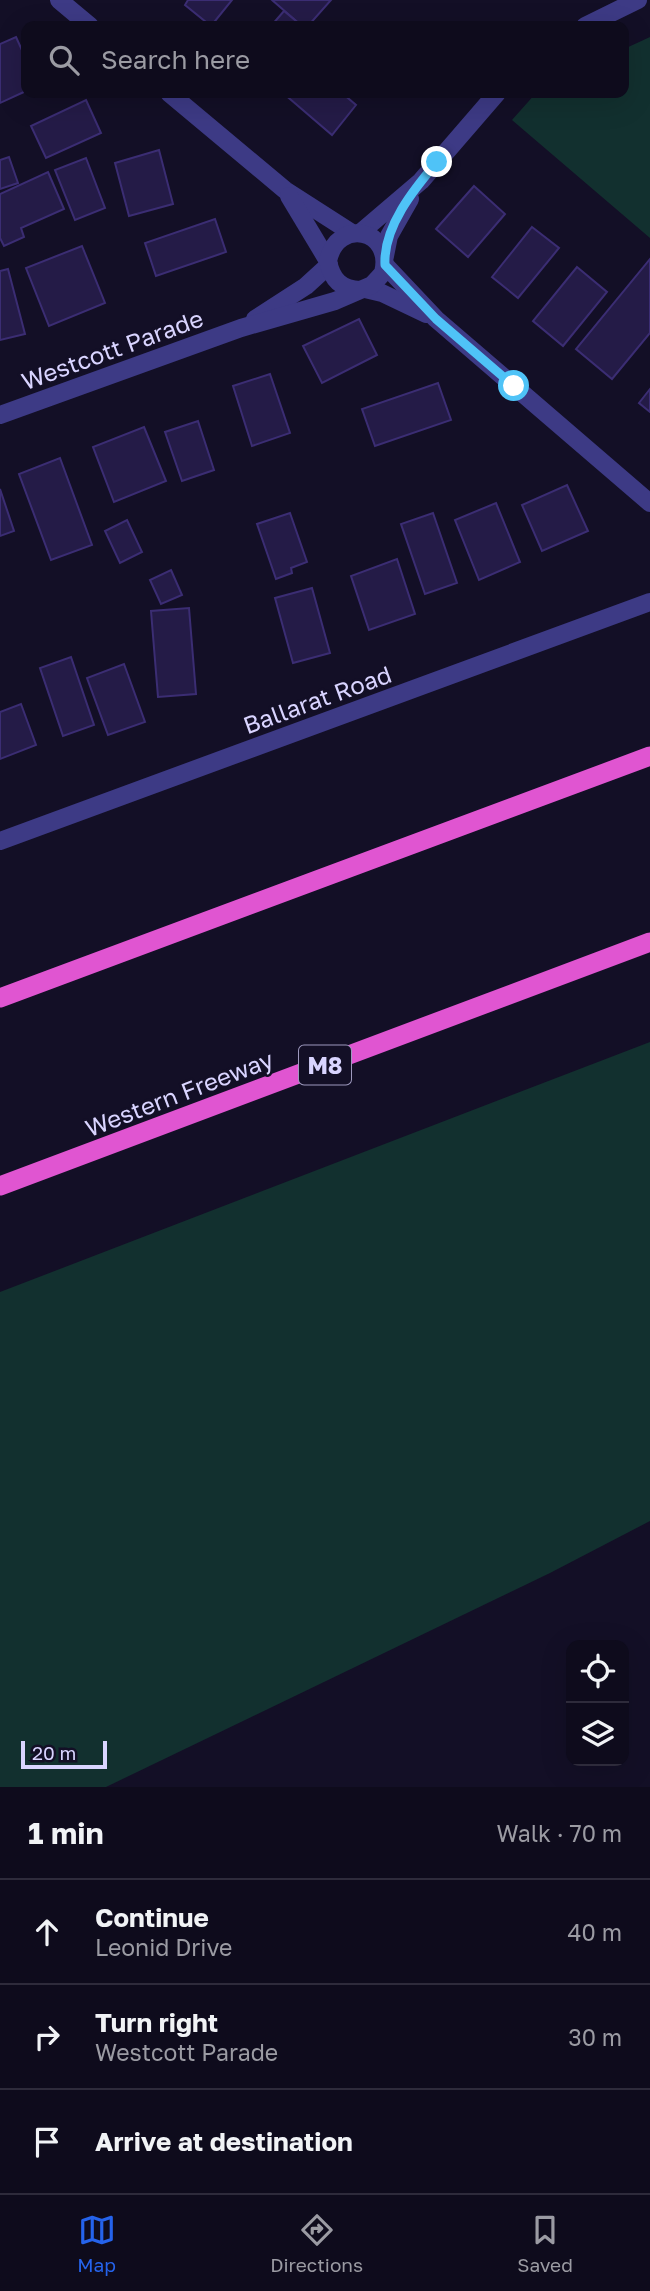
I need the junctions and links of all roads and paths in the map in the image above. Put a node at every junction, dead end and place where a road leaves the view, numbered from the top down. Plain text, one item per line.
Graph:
1 (59, 0) edge
2 (638, 0) edge
3 (84, 21) edge
4 (595, 21) edge
5 (175, 98) edge
6 (493, 98) edge
7 (421, 181) junction
8 (285, 190) junction
9 (356, 233) junction
10 (385, 260) junction
11 (329, 263) junction
12 (363, 290) junction
13 (436, 319) junction
14 (241, 328) junction
15 (0, 415) edge
16 (650, 503) edge
17 (650, 602) edge
18 (650, 756) edge
19 (0, 841) edge
20 (650, 942) edge
21 (0, 998) edge
22 (0, 1186) edge

1 - 3 street
2 - 4 street
5 - 8 street
6 - 7 street
7 - 9 street
7 - 10 street
8 - 9 street
8 - 11 street
9 - 10 street
9 - 11 street
10 - 12 street
10 - 13 street
11 - 12 street
11 - 14 street, Westcott Parade
12 - 13 street
12 - 14 street, Westcott Parade
13 - 16 street
14 - 15 street, Westcott Parade
17 - 19 street, Ballarat Road
18 - 21 highway
20 - 22 highway, Western Freeway / M8

